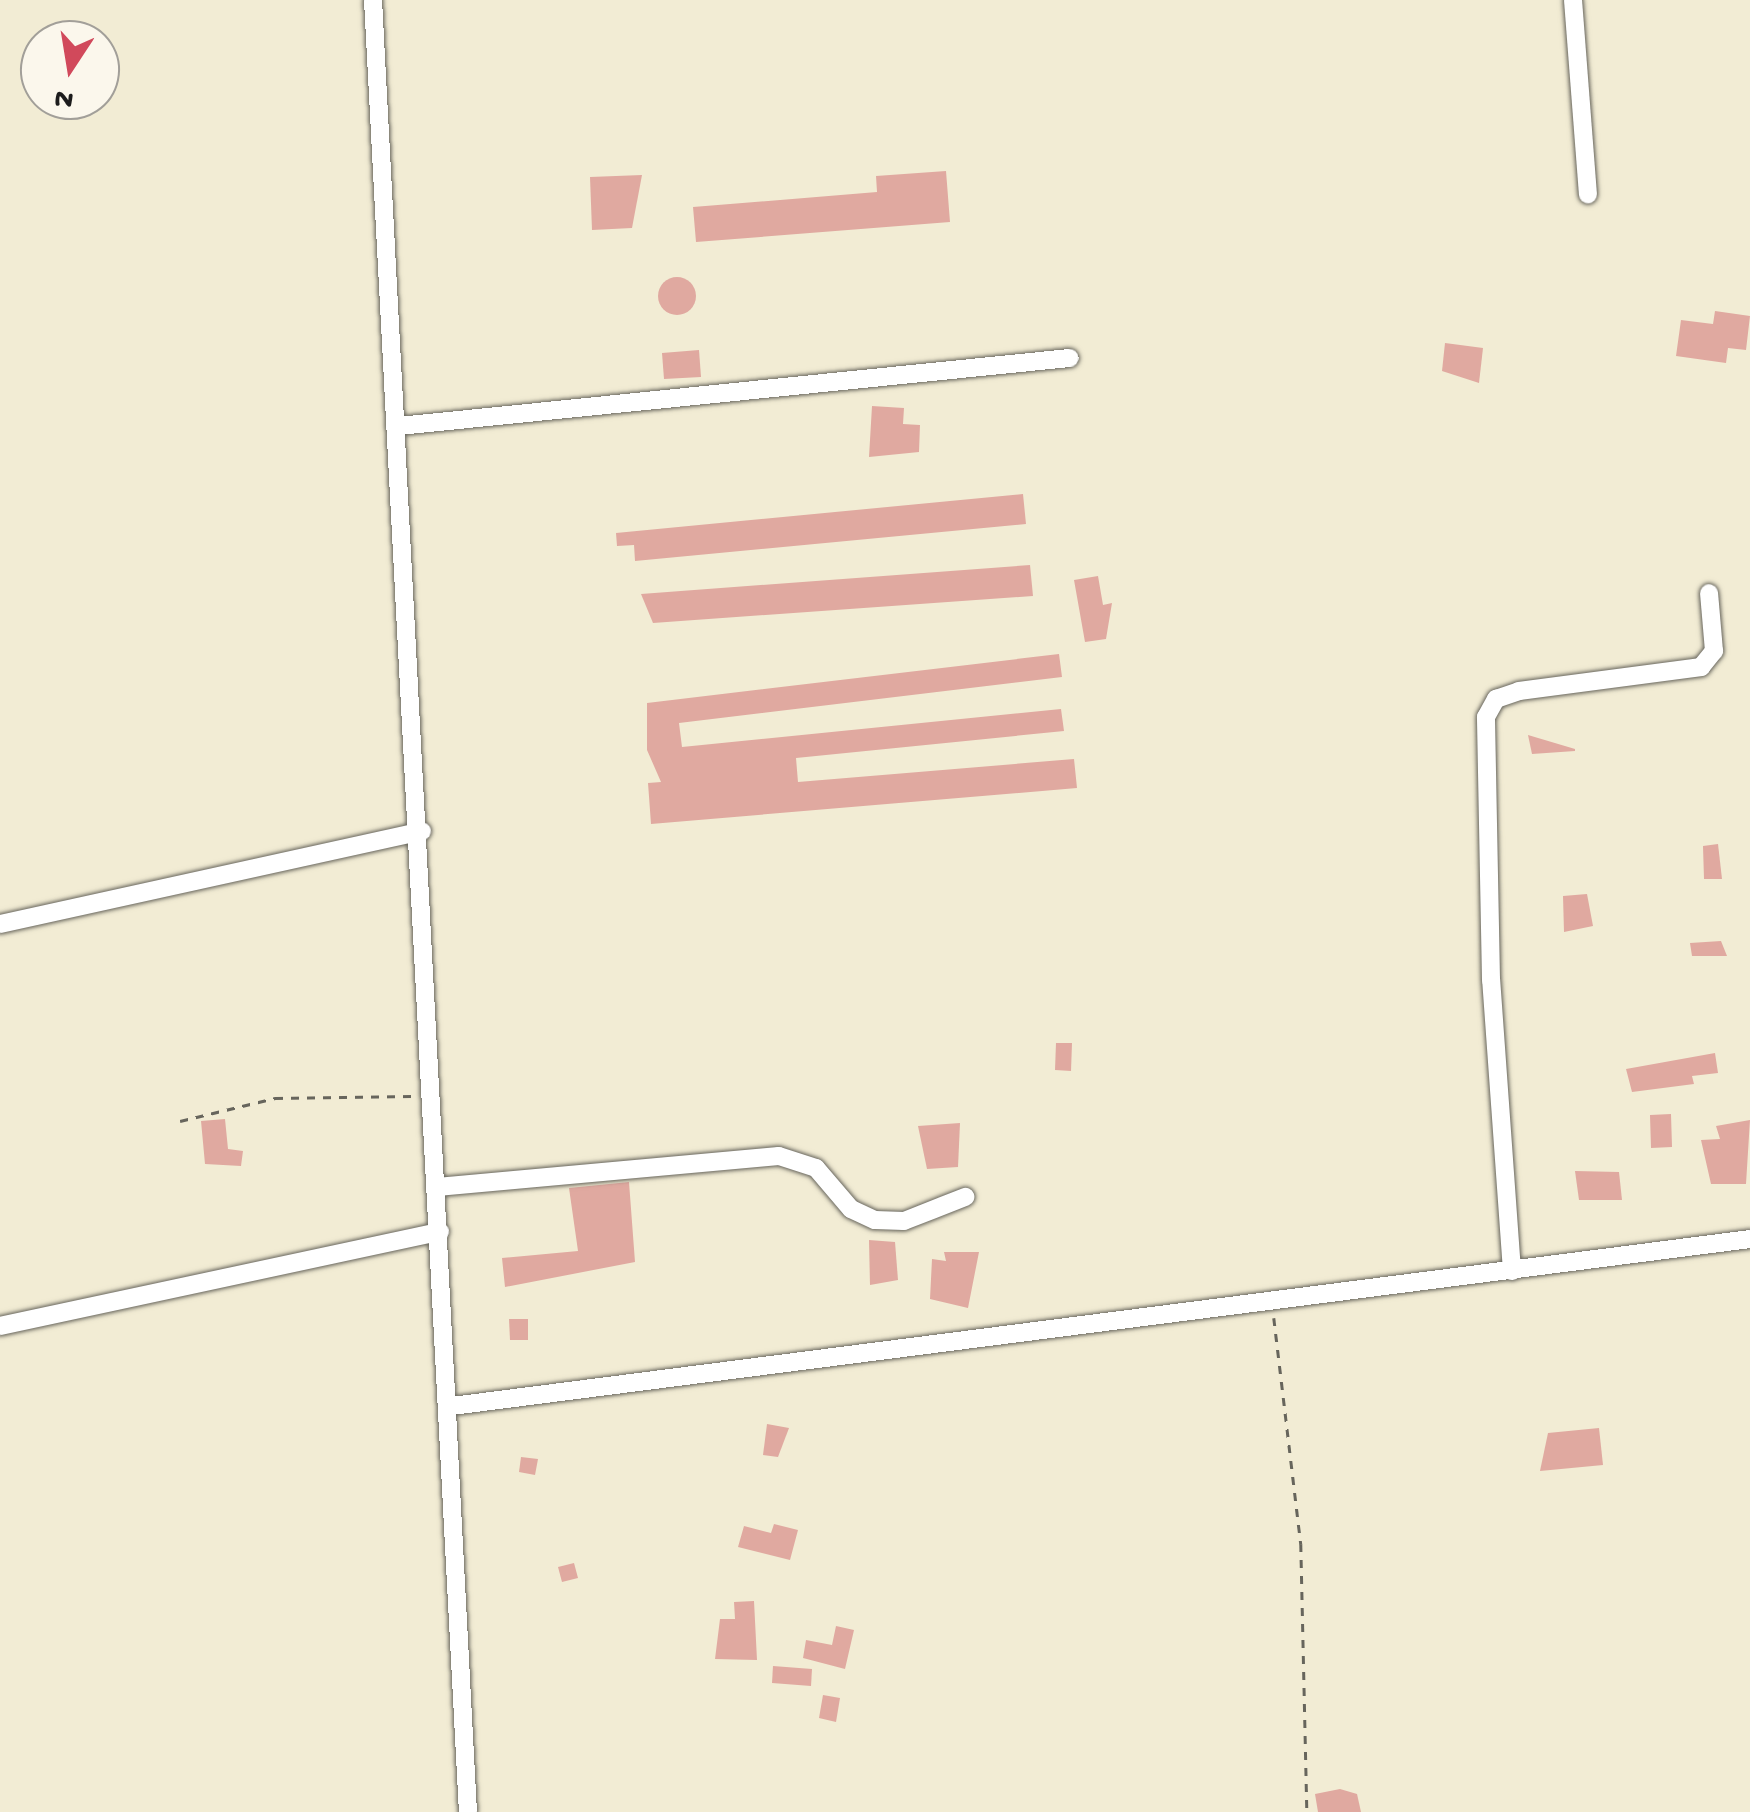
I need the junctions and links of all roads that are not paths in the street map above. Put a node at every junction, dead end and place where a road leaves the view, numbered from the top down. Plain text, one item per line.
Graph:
1 (373, 0) edge
2 (1572, 0) edge
3 (1588, 194) dead end
4 (1070, 358) dead end
5 (399, 426) junction
6 (1709, 593) dead end
7 (422, 831) junction
8 (0, 924) edge
9 (437, 1187) junction
10 (965, 1197) dead end
11 (440, 1232) junction
12 (1750, 1239) edge
13 (1512, 1271) junction
14 (0, 1326) edge
15 (452, 1406) junction
16 (468, 1812) edge

1 - 5 street
2 - 3 street
4 - 5 street
5 - 7 street
6 - 13 street
7 - 8 street
7 - 9 street
9 - 10 street
9 - 11 street
11 - 14 street
11 - 15 street
12 - 13 street
13 - 15 street
15 - 16 street

